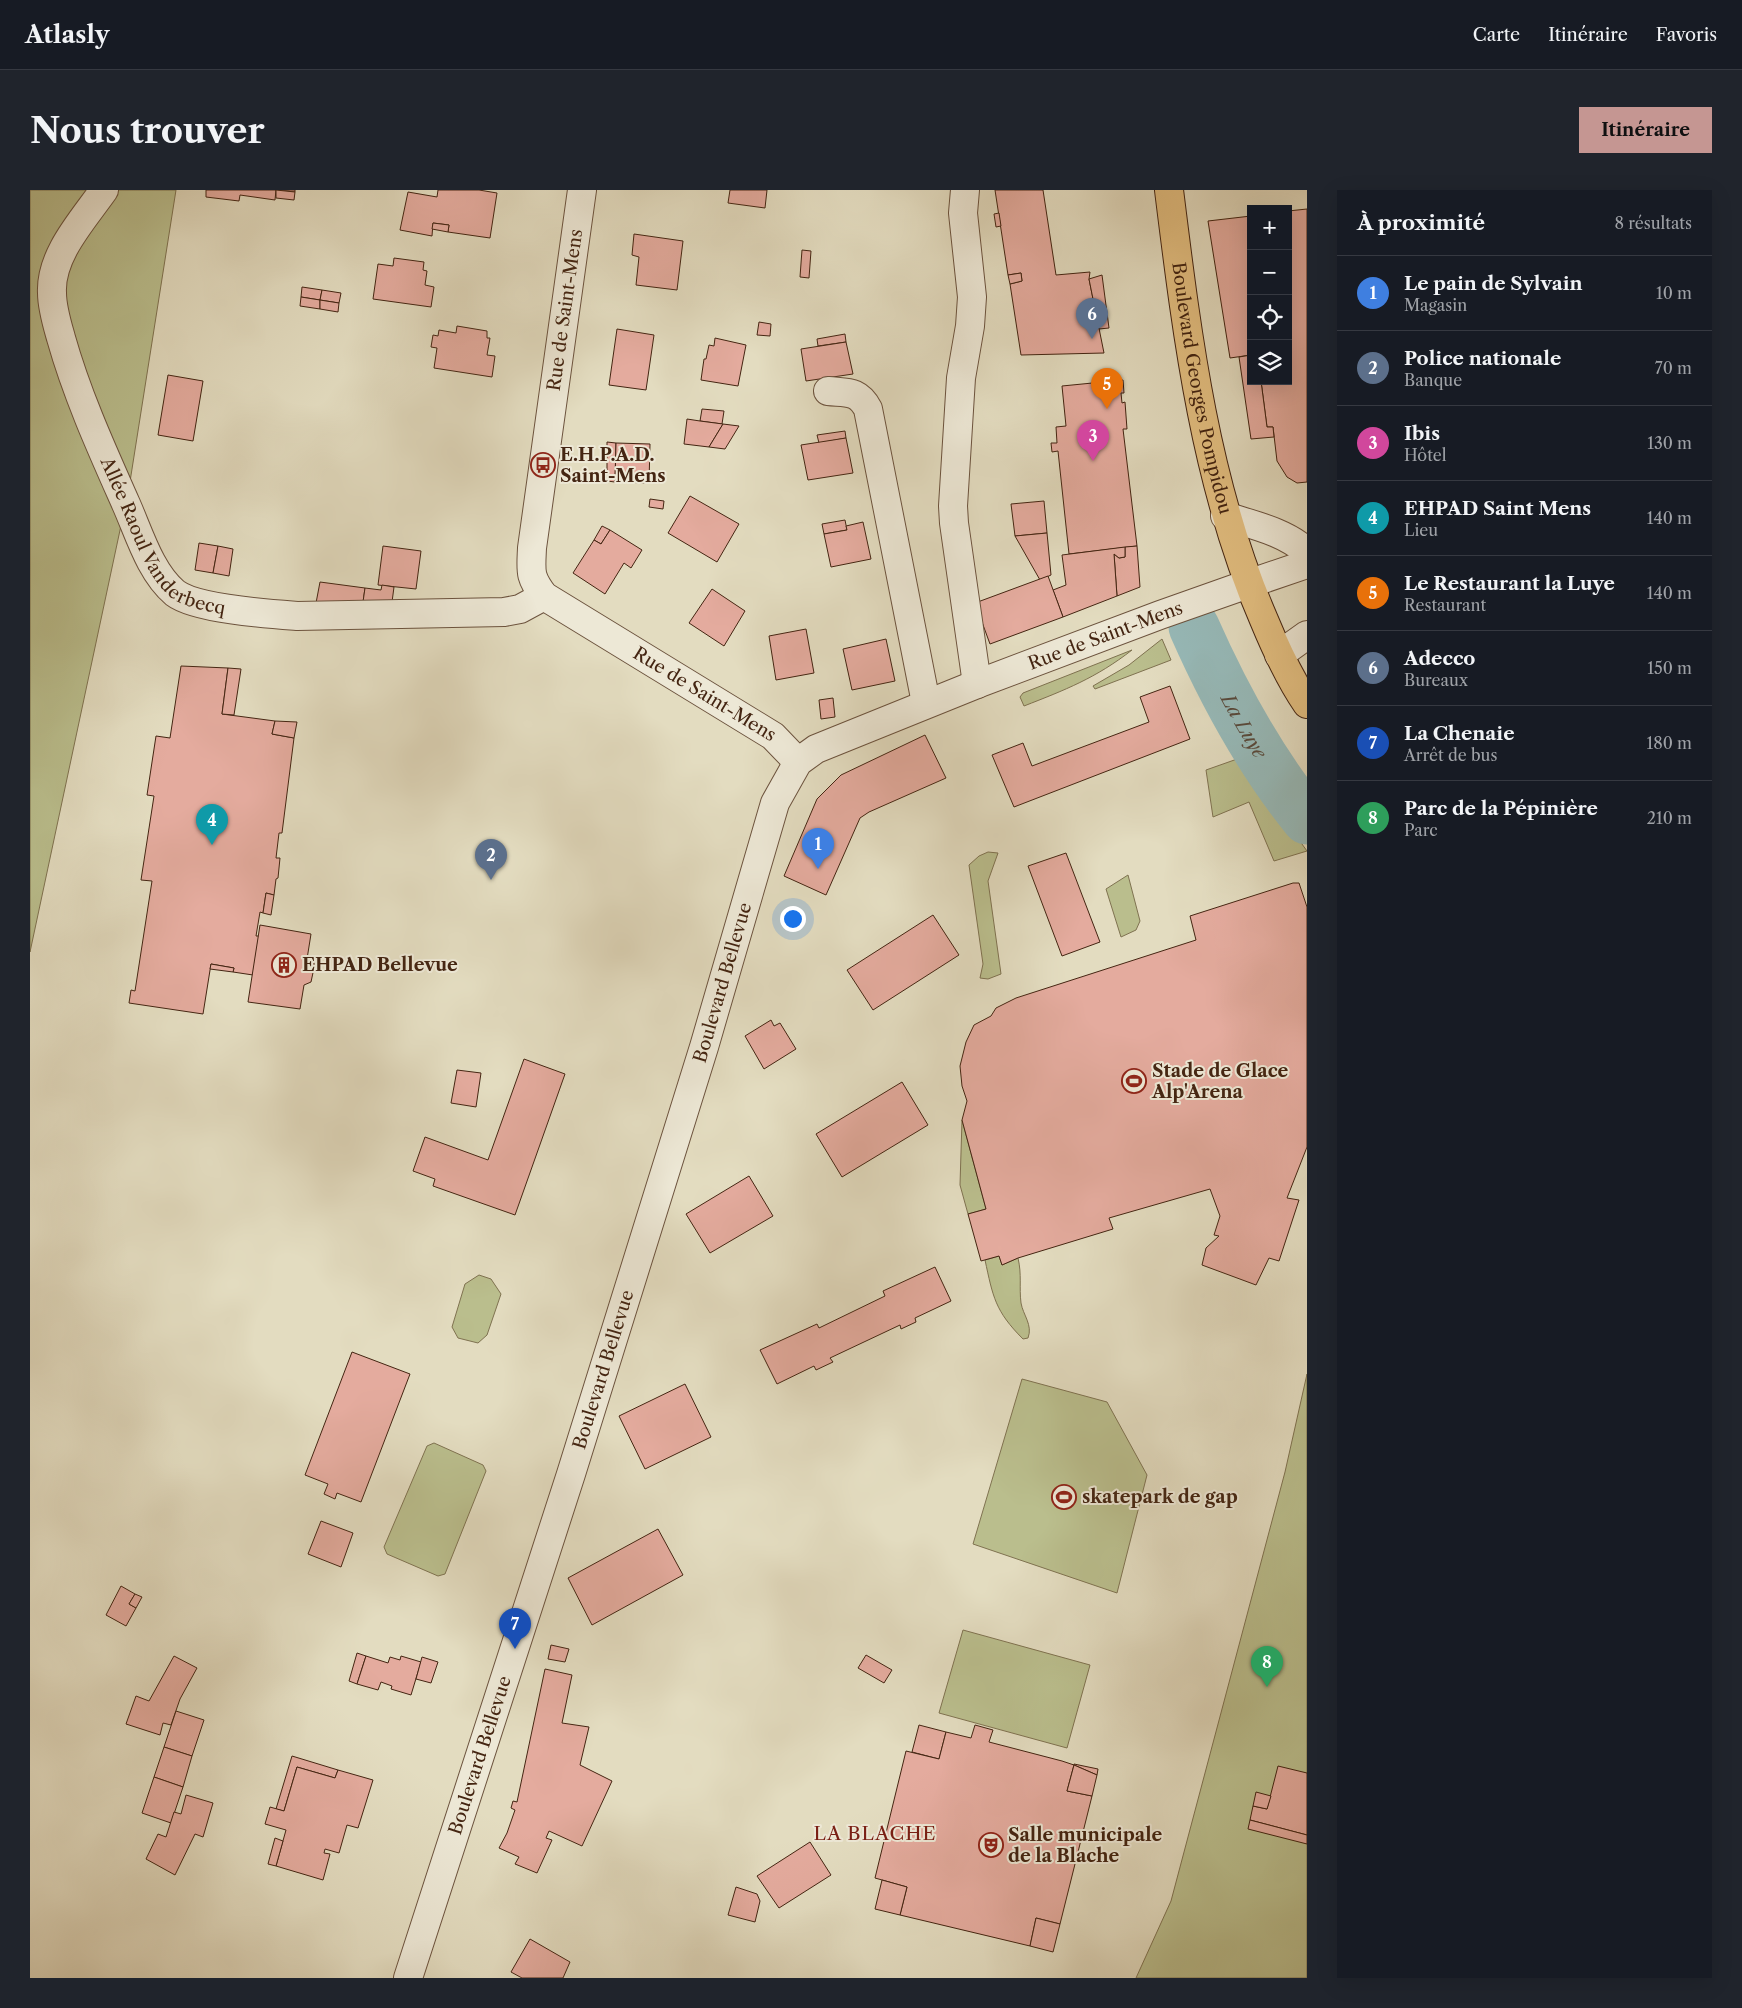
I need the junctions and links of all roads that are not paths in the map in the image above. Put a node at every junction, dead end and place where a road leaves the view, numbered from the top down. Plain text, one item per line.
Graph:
1 (104, 190) edge
2 (582, 190) edge
3 (965, 190) edge
4 (1169, 190) edge
5 (828, 390) dead end
6 (1226, 516) junction
7 (1307, 552) edge
8 (1307, 564) edge
9 (1248, 584) junction
10 (544, 596) junction
11 (1307, 636) edge
12 (1279, 655) junction
13 (977, 684) junction
14 (926, 704) junction
15 (1307, 704) edge
16 (798, 762) junction
17 (408, 1978) edge

1 - 10 street, Allée Raoul Vanderbecq
2 - 10 street, Rue de Saint-Mens
3 - 13 street
4 - 6 main road, Boulevard Georges Pompidou
5 - 14 street
6 - 7 street
6 - 9 main road, Boulevard Georges Pompidou
8 - 9 street, Rue de Saint-Mens
9 - 12 main road, Boulevard Georges Pompidou
9 - 13 street, Rue de Saint-Mens
10 - 16 street, Rue de Saint-Mens
11 - 12 street
12 - 15 main road, Boulevard Georges Pompidou
13 - 14 street, Rue de Saint-Mens
14 - 16 street, Rue de Saint-Mens
16 - 17 street, Boulevard Bellevue

